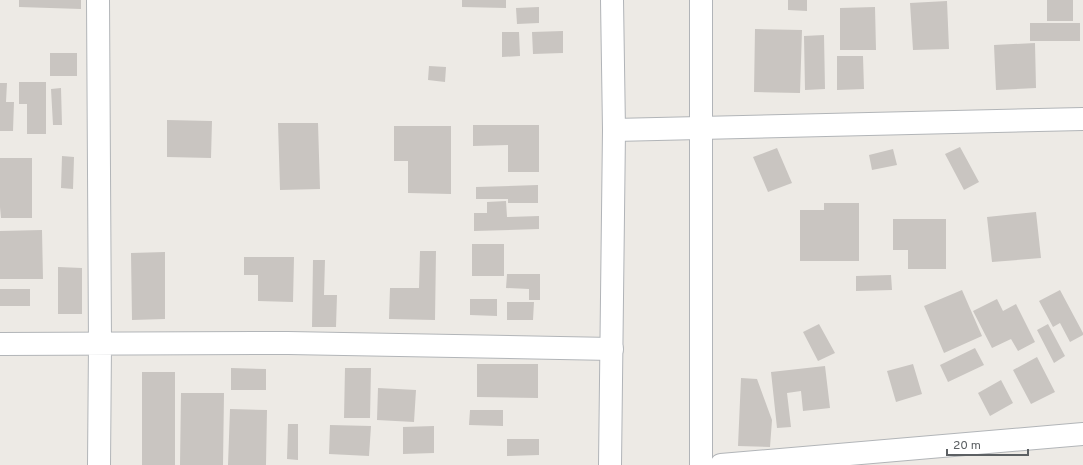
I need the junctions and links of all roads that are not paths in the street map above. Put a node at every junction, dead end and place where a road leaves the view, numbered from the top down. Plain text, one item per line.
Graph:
1 (98, 0) edge
2 (612, 0) edge
3 (701, 0) edge
4 (1083, 119) edge
5 (701, 128) junction
6 (614, 130) junction
7 (0, 344) edge
8 (100, 344) junction
9 (612, 349) junction
10 (1083, 434) edge
11 (99, 465) edge
12 (610, 465) edge
13 (701, 465) edge
14 (721, 465) edge

1 - 8 street
2 - 6 street
3 - 5 street
4 - 5 street
5 - 6 street
5 - 13 street
6 - 9 street
7 - 8 street
8 - 9 street
8 - 11 street
9 - 12 street
10 - 14 street

